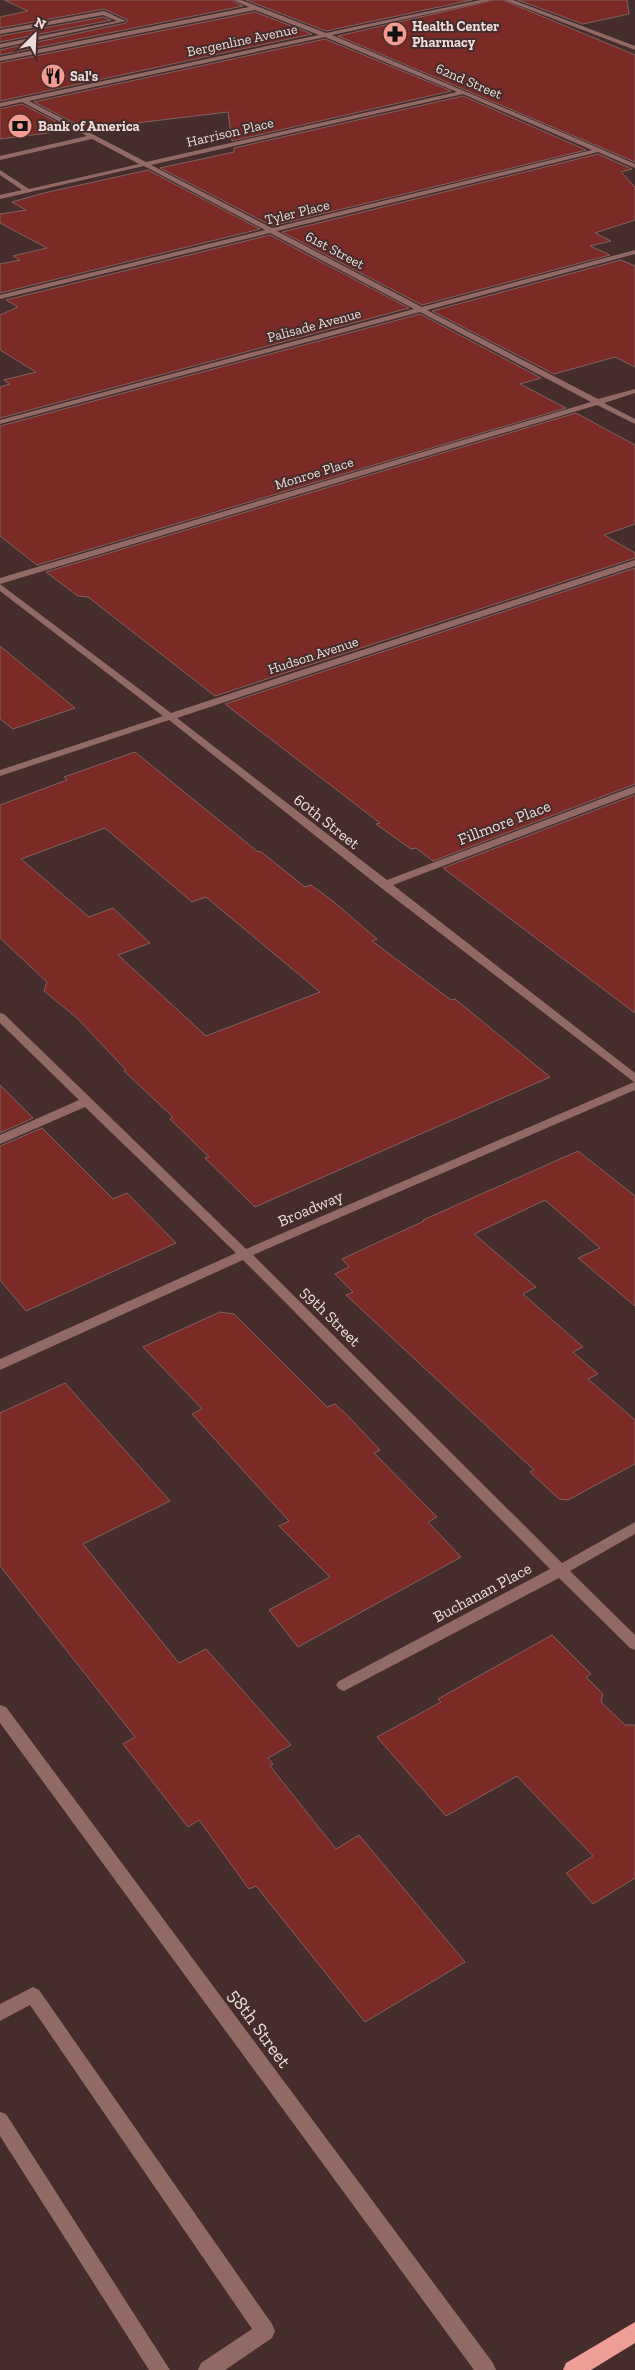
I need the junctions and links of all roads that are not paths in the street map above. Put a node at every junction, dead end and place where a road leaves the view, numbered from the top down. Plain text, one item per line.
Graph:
1 (236, 0) edge
2 (489, 0) edge
3 (508, 0) edge
4 (255, 8) junction
5 (0, 32) edge
6 (324, 35) junction
7 (0, 46) edge
8 (635, 48) edge
9 (0, 59) edge
10 (465, 92) junction
11 (23, 100) junction
12 (0, 105) edge
13 (93, 137) junction
14 (599, 150) junction
15 (0, 158) edge
16 (144, 164) junction
17 (635, 166) edge
18 (0, 172) edge
19 (28, 191) junction
20 (0, 197) edge
21 (272, 231) junction
22 (635, 252) edge
23 (0, 297) edge
24 (422, 310) junction
25 (635, 391) edge
26 (598, 402) junction
27 (0, 422) edge
28 (635, 422) edge
29 (635, 563) edge
30 (0, 581) edge
31 (0, 587) edge
32 (172, 716) junction
33 (0, 773) edge
34 (635, 788) edge
35 (384, 885) junction
36 (0, 1016) edge
37 (635, 1079) edge
38 (635, 1086) edge
39 (85, 1102) junction
40 (0, 1140) edge
41 (245, 1254) junction
42 (0, 1365) edge
43 (635, 1527) edge
44 (559, 1571) junction
45 (635, 1644) edge
46 (344, 1685) dead end
47 (0, 1710) edge
48 (0, 2013) edge
49 (0, 2120) edge
50 (635, 2332) edge
51 (160, 2370) edge
52 (208, 2370) edge
53 (486, 2370) edge
54 (574, 2370) edge

1 - 4 street, 62nd Street
2 - 6 street, Bergenline Avenue
3 - 8 street
4 - 6 street, 62nd Street
4 - 9 street
5 - 7 street
6 - 10 street, 62nd Street
6 - 11 street, Bergenline Avenue
10 - 14 street, 62nd Street
10 - 16 street, Harrison Place
11 - 12 street, Bergenline Avenue
11 - 13 street, 61st Street
13 - 15 street
13 - 16 street, 61st Street
14 - 17 street, 62nd Street
14 - 21 street, Tyler Place
16 - 19 street, Harrison Place
16 - 21 street, 61st Street
18 - 19 street
19 - 20 street, Harrison Place
21 - 23 street, Tyler Place
21 - 24 street, 61st Street
22 - 24 street, Palisade Avenue
24 - 26 street, 61st Street
24 - 27 street, Palisade Avenue
25 - 26 street, Monroe Place
26 - 28 street, 61st Street
26 - 30 street, Monroe Place
29 - 32 street, Hudson Avenue
31 - 32 street, 60th Street
32 - 33 street, Hudson Avenue
32 - 35 street, 60th Street
34 - 35 street, Fillmore Place
35 - 37 street, 60th Street
36 - 39 street, 59th Street
38 - 41 street, Broadway
39 - 40 street
39 - 41 street, 59th Street
41 - 42 street, Broadway
41 - 44 street, 59th Street
43 - 44 street, Buchanan Place
44 - 45 street, 59th Street
44 - 46 street, Buchanan Place
47 - 53 street, 58th Street
48 - 52 street
49 - 51 street
50 - 54 main road

